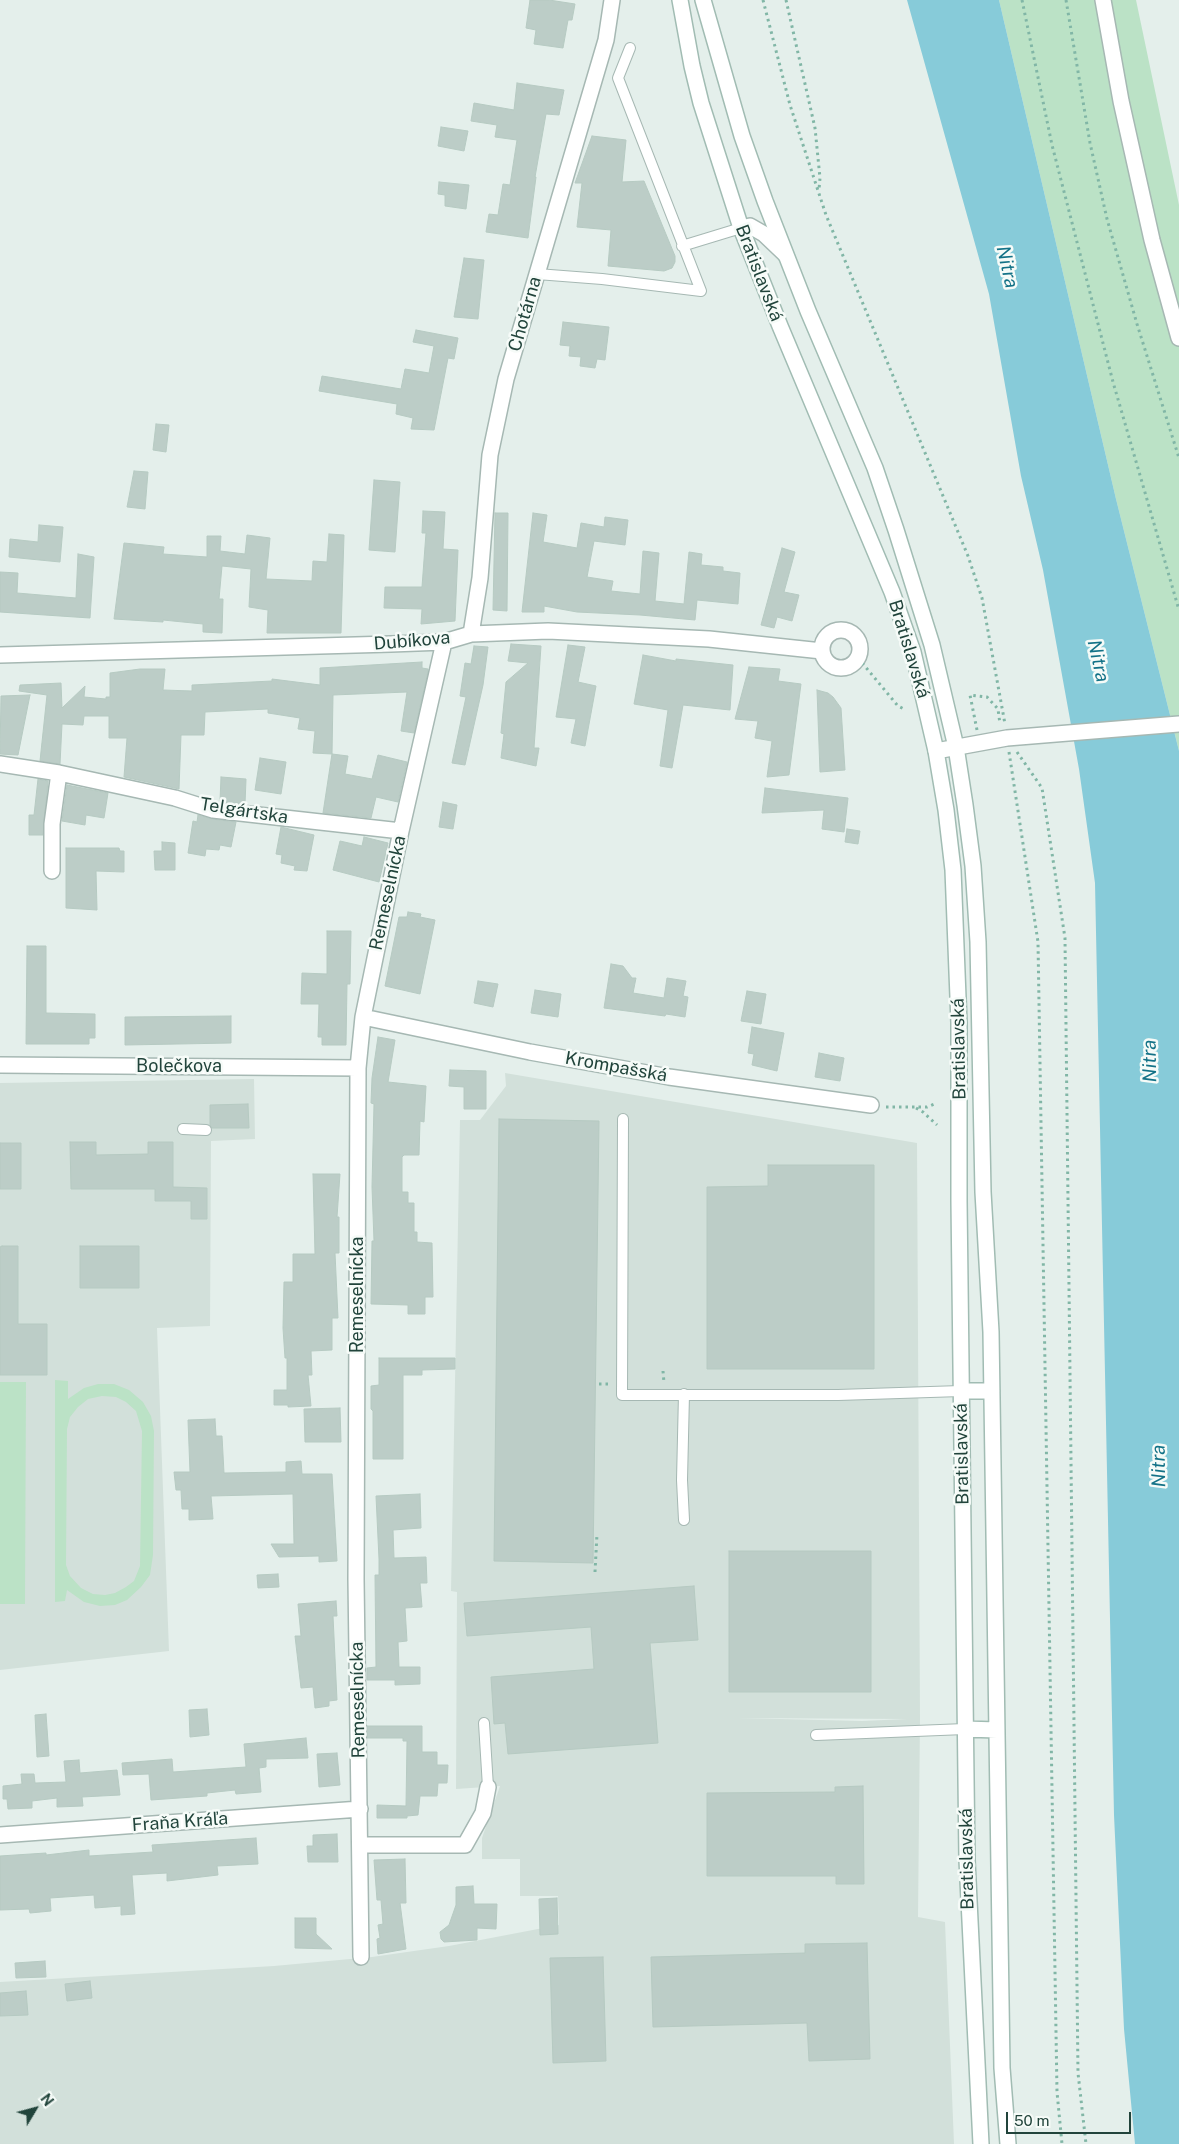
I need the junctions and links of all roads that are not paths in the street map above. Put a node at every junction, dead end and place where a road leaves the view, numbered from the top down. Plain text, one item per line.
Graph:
1 (612, 0) edge
2 (680, 0) edge
3 (703, 0) edge
4 (1103, 0) edge
5 (630, 48) dead end
6 (741, 228) junction
7 (682, 246) junction
8 (785, 254) junction
9 (537, 274) junction
10 (1179, 338) edge
11 (472, 634) junction
12 (444, 642) junction
13 (822, 651) junction
14 (0, 655) edge
15 (1179, 724) edge
16 (956, 747) junction
17 (936, 751) junction
18 (0, 764) edge
19 (59, 773) junction
20 (401, 831) junction
21 (52, 872) dead end
22 (363, 1017) junction
23 (0, 1065) edge
24 (358, 1068) junction
25 (870, 1105) dead end
26 (623, 1120) dead end
27 (183, 1129) dead end
28 (206, 1130) dead end
29 (961, 1391) junction
30 (992, 1391) junction
31 (684, 1394) junction
32 (684, 1520) dead end
33 (484, 1723) dead end
34 (965, 1729) junction
35 (997, 1730) junction
36 (816, 1735) dead end
37 (488, 1787) joint
38 (360, 1809) junction
39 (0, 1834) edge
40 (360, 1845) junction
41 (361, 1958) dead end
42 (1002, 2019) junction
43 (974, 2020) junction
44 (981, 2144) edge
45 (1008, 2144) edge

1 - 9 street, Chotárna
2 - 6 street, Bratislavská
3 - 8 street, Bratislavská
4 - 10 street
5 - 7 lane
6 - 7 lane
6 - 8 street
6 - 17 street, Bratislavská
7 - 9 lane
8 - 16 street, Bratislavská
9 - 11 street, Chotárna
11 - 12 street, Dubíkova
11 - 13 street, Dubíkova
12 - 14 street, Dubíkova
12 - 20 street, Remeselnícka
13 - 13 street
15 - 16 street
16 - 17 street
16 - 30 street, Bratislavská
17 - 29 street, Bratislavská
18 - 19 street, Telgártska
19 - 20 street, Telgártska
19 - 21 street
20 - 22 street, Remeselnícka
22 - 24 street, Remeselnícka
22 - 25 street, Krompašská
23 - 24 street, Bolečkova
24 - 38 street, Remeselnícka
26 - 31 lane
27 - 28 lane
29 - 30 street
29 - 31 lane
29 - 34 street, Bratislavská
30 - 35 street, Bratislavská
31 - 32 lane
33 - 37 lane
34 - 35 street
34 - 36 lane
34 - 43 street, Bratislavská
35 - 42 street, Bratislavská
37 - 40 street
38 - 39 street, Fraňa Kráľa
38 - 40 street, Remeselnícka
40 - 41 street, Remeselnícka
42 - 43 street
42 - 45 street, Bratislavská
43 - 44 street, Bratislavská

